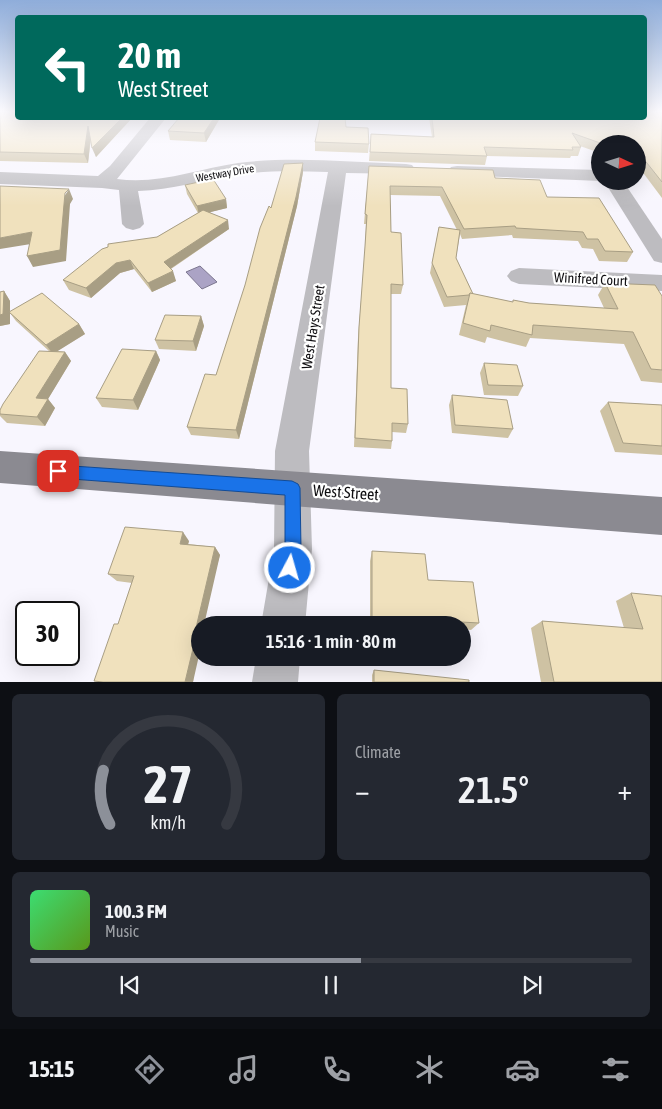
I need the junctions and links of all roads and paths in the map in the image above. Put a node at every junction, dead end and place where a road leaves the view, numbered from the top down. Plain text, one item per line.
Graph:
1 (138, 143) edge
2 (338, 166) junction
3 (591, 176) edge
4 (0, 178) edge
5 (102, 182) junction
6 (128, 186) junction
7 (619, 190) edge
8 (133, 224) dead end
9 (662, 256) edge
10 (519, 276) dead end
11 (662, 283) edge
12 (0, 467) edge
13 (292, 488) junction
14 (662, 516) edge
15 (284, 616) edge
16 (277, 666) edge
17 (275, 682) edge

1 - 5 street
2 - 3 street, Westway Drive
2 - 6 street, Westway Drive
2 - 13 street, West Hays Street
4 - 5 street, Westway Drive
5 - 6 street, Westway Drive
6 - 8 street
7 - 9 street
10 - 11 street, Winifred Court
12 - 13 main road, West Street
13 - 14 main road, West Street
13 - 15 street, West Hays Street
16 - 17 street

